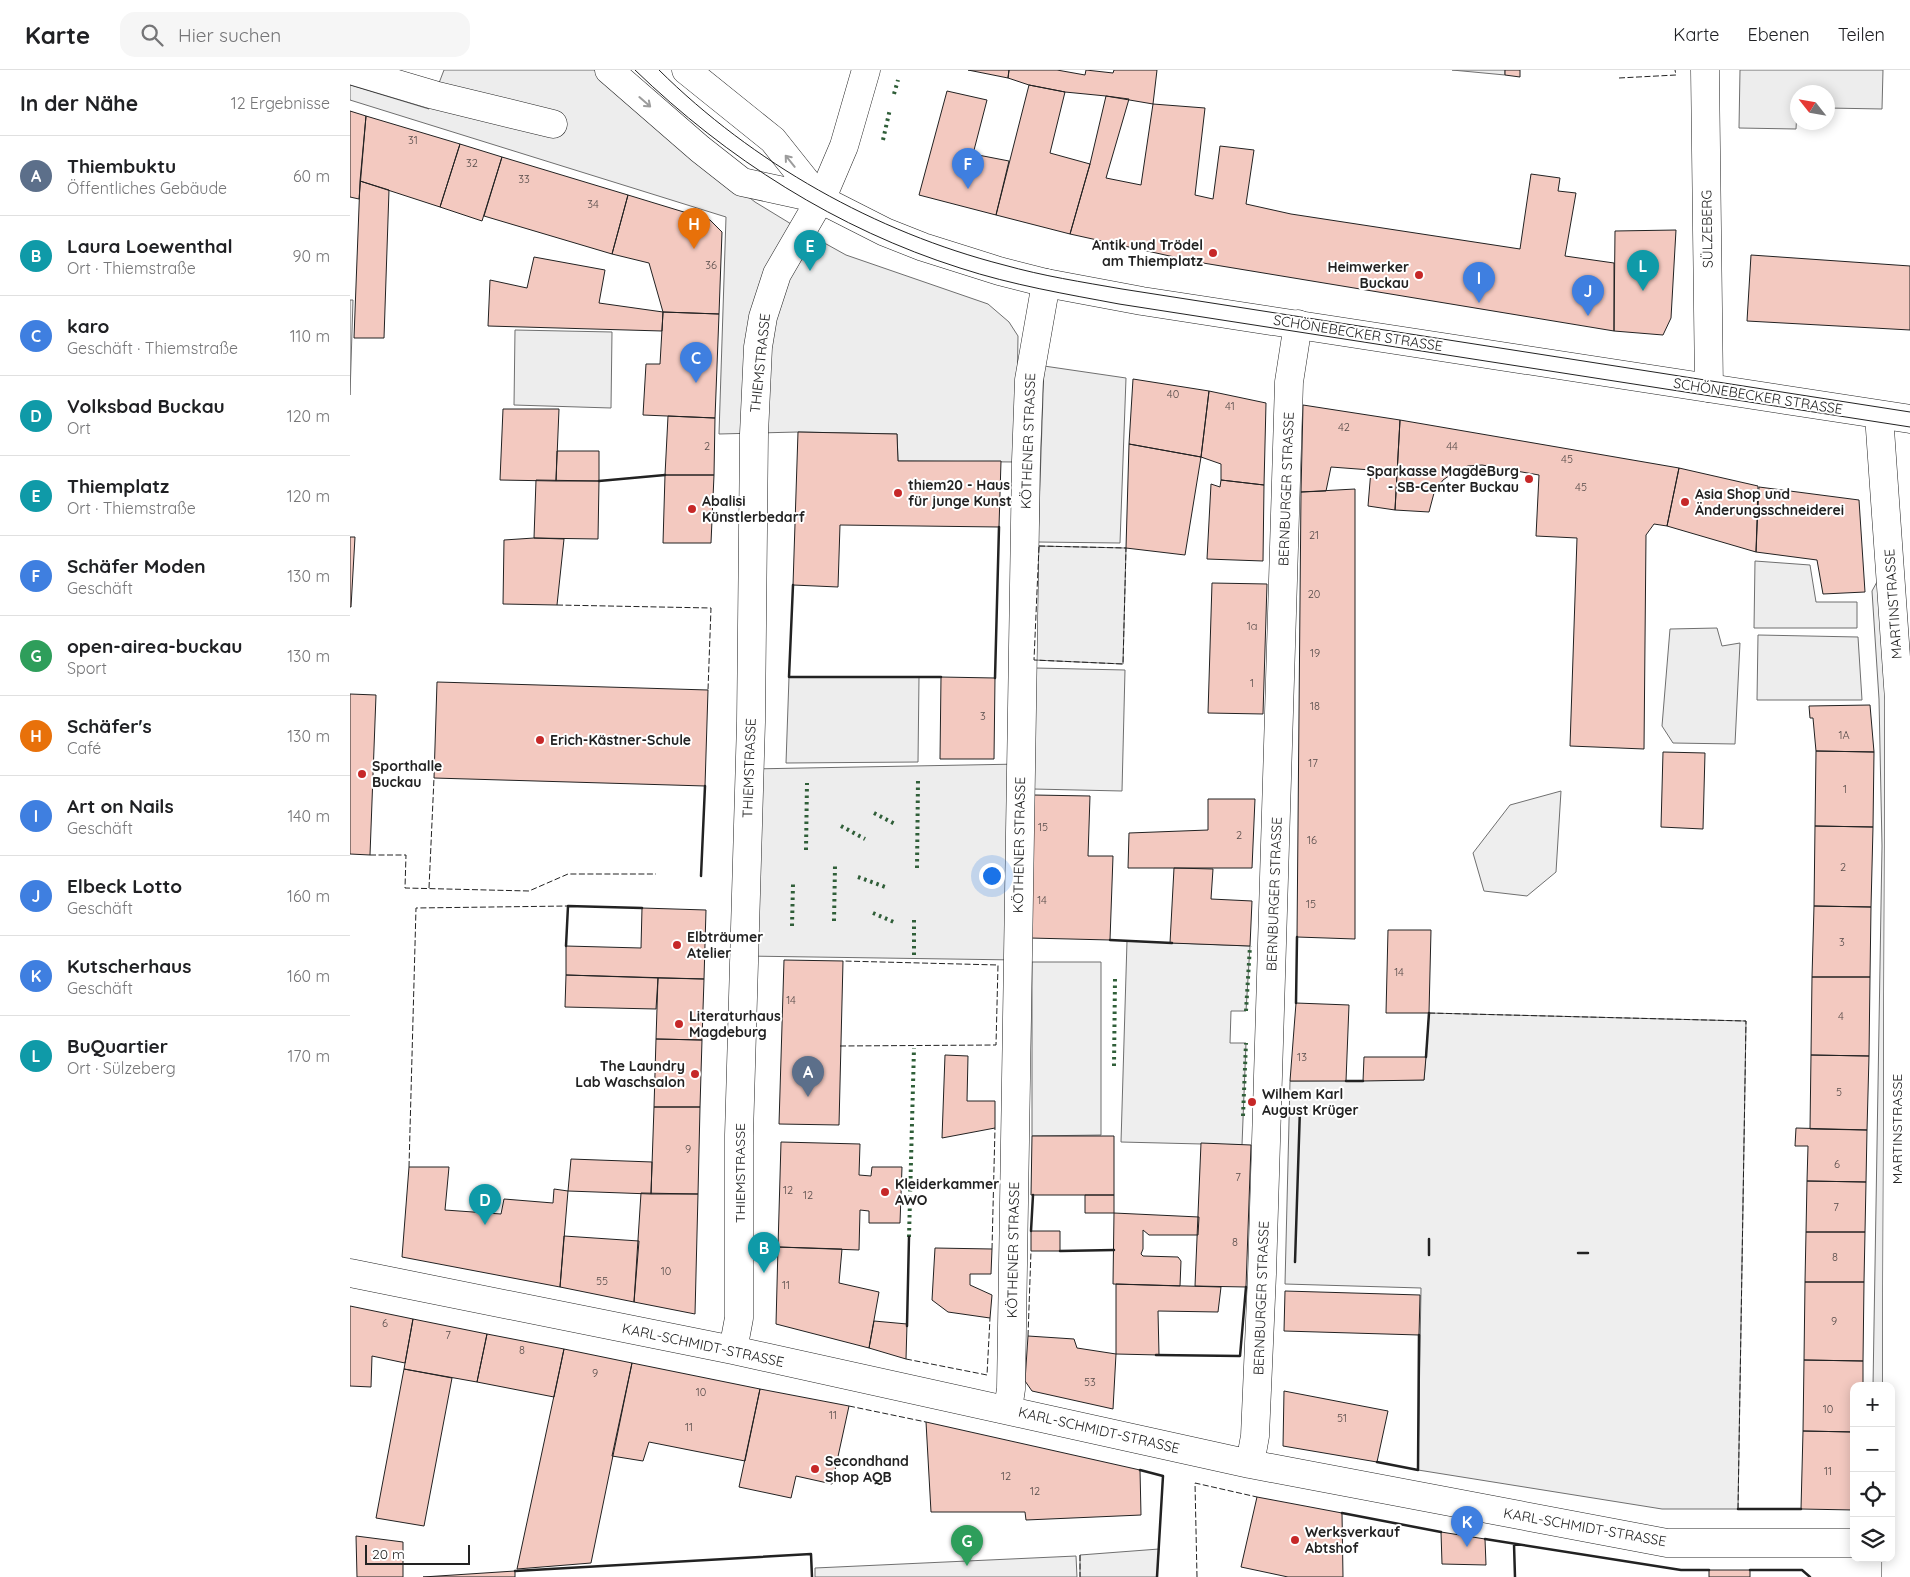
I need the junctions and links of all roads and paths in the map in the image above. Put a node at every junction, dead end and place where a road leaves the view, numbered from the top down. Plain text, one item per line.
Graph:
1 (350, 70) edge
2 (609, 70) edge
3 (686, 70) edge
4 (866, 70) edge
5 (1705, 70) edge
6 (553, 124) dead end
7 (820, 199) junction
8 (1046, 283) junction
9 (1298, 324) junction
10 (1709, 388) junction
11 (1879, 415) junction
12 (1910, 419) edge
13 (350, 1273) edge
14 (733, 1350) junction
15 (1008, 1409) junction
16 (1250, 1464) junction
17 (1850, 1543) edge
18 (1899, 1543) edge
19 (1896, 1577) edge

1 - 6 street
2 -> 7 street, SCHÖNEBECKER STRASSE
7 -> 3 street, SCHÖNEBECKER STRASSE
4 - 7 street, THIEMSTRASSE
5 - 10 street, SÜLZEBERG
7 - 8 street, SCHÖNEBECKER STRASSE
7 - 14 street, THIEMSTRASSE
8 - 9 street, SCHÖNEBECKER STRASSE
8 - 15 street, KÖTHENER STRASSE
9 - 10 street, SCHÖNEBECKER STRASSE
9 - 16 street, BERNBURGER STRASSE
10 - 11 street, SCHÖNEBECKER STRASSE
11 - 12 street, SCHÖNEBECKER STRASSE
11 - 18 street, MARTINSTRASSE
13 - 14 street, KARL-SCHMIDT-STRASSE
14 - 15 street, KARL-SCHMIDT-STRASSE
15 - 16 street, KARL-SCHMIDT-STRASSE
16 - 17 street, KARL-SCHMIDT-STRASSE
18 - 19 street, MARTINSTRASSE

